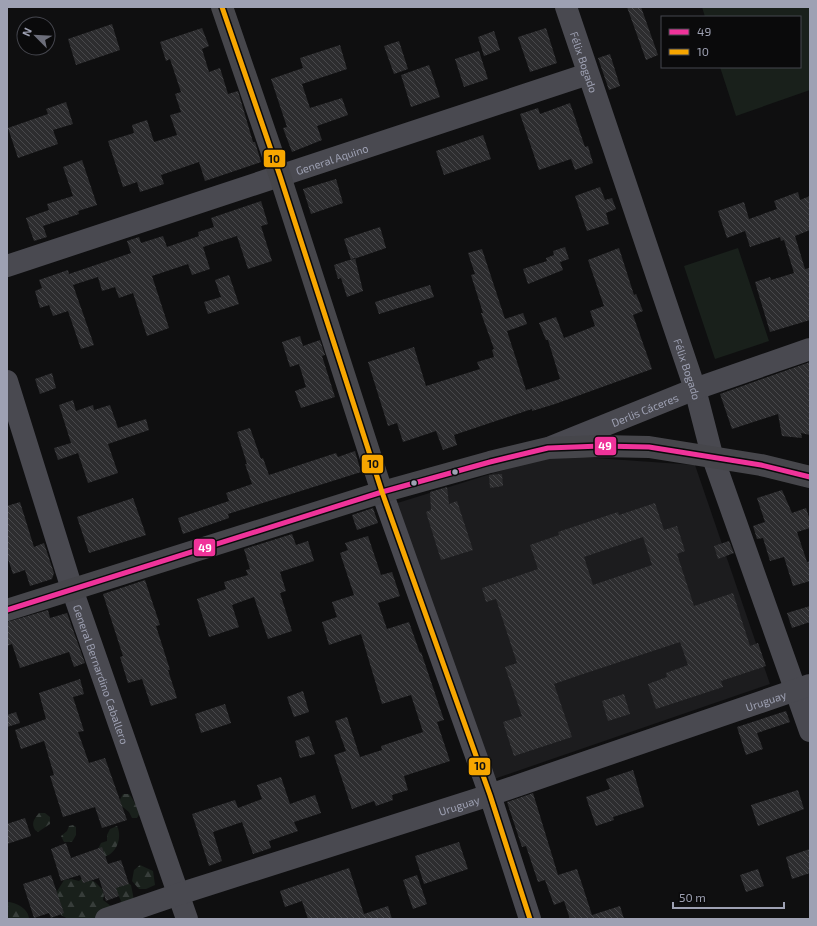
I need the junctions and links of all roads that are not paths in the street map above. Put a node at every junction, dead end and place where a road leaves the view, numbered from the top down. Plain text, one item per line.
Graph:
1 (222, 7) edge
2 (566, 7) edge
3 (588, 74) junction
4 (280, 176) junction
5 (7, 266) edge
6 (810, 349) edge
7 (7, 381) edge
8 (695, 389) junction
9 (548, 448) junction
10 (712, 455) junction
11 (810, 477) edge
12 (382, 492) junction
13 (72, 589) junction
14 (7, 610) edge
15 (803, 687) edge
16 (810, 731) edge
17 (490, 795) junction
18 (179, 894) junction
19 (106, 919) edge
20 (187, 919) edge
21 (530, 919) edge

1 - 4 main road
2 - 3 street, Félix Bogado
3 - 4 street, General Aquino
3 - 8 street, Félix Bogado
4 - 5 street, General Aquino
4 - 12 main road
6 - 8 street, Derlis Cáceres
7 - 13 street, General Bernardino Caballero
8 - 9 street, Derlis Cáceres
8 - 10 street, Félix Bogado
9 - 10 main road
9 - 12 main road
10 - 11 main road
10 - 15 street, Félix Bogado
12 - 13 main road
12 - 17 street
13 - 14 main road
13 - 18 street, General Bernardino Caballero
15 - 16 street, Félix Bogado
15 - 17 street, Uruguay
17 - 18 street, Uruguay
17 - 21 street
18 - 19 street, Uruguay
18 - 20 street, General Bernardino Caballero

